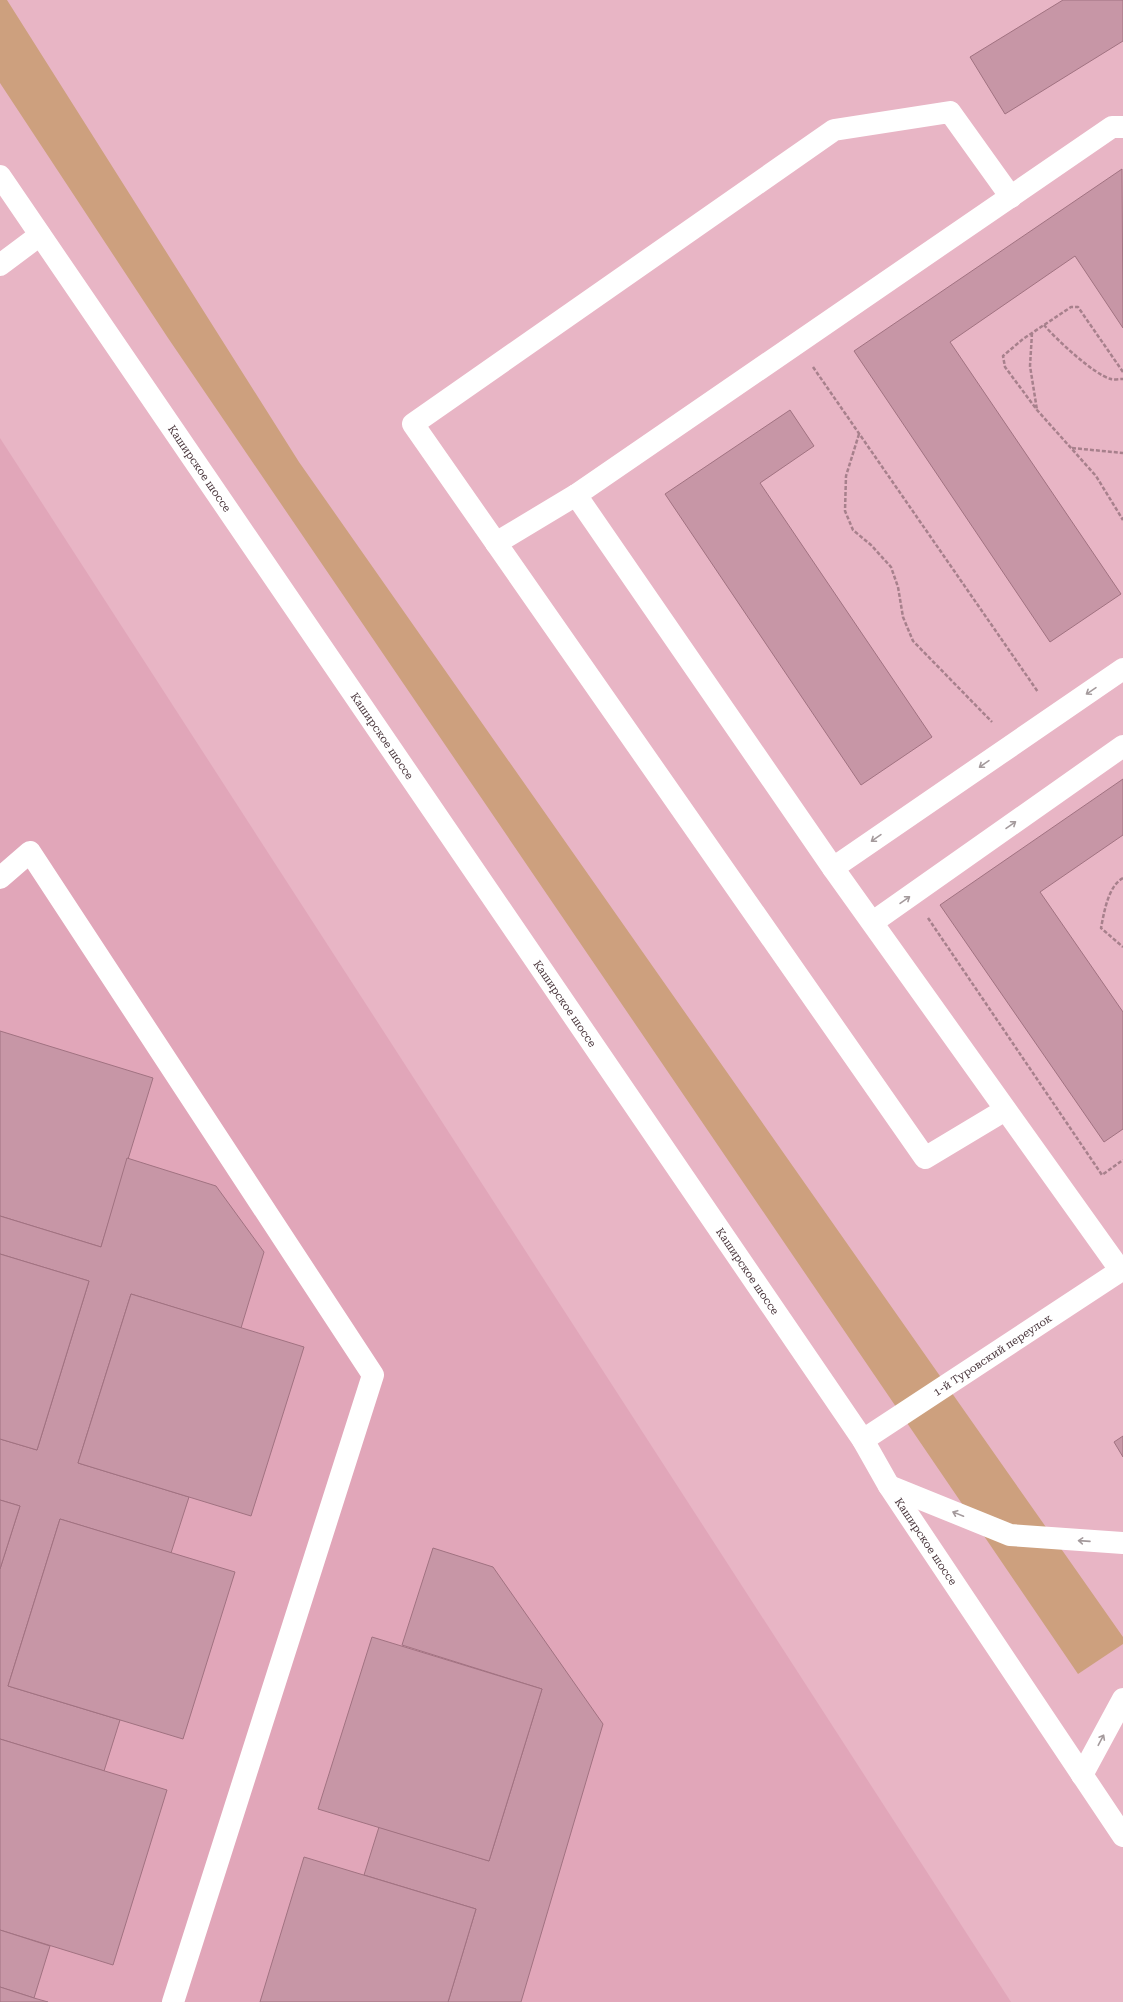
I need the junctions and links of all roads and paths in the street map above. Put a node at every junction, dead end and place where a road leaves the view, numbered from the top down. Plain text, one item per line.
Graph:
1 (1123, 127) edge
2 (0, 176) edge
3 (1011, 197) junction
4 (40, 235) junction
5 (0, 264) edge
6 (1044, 325) junction
7 (1032, 333) junction
8 (797, 344) junction
9 (1123, 372) edge
10 (1123, 379) edge
11 (1037, 410) junction
12 (859, 434) junction
13 (1072, 448) junction
14 (1123, 453) edge
15 (576, 495) junction
16 (1123, 520) edge
17 (496, 543) junction
18 (1123, 669) edge
19 (1054, 716) junction
20 (1123, 746) edge
21 (1007, 748) junction
22 (833, 868) junction
23 (0, 878) edge
24 (1123, 878) edge
25 (912, 895) junction
26 (873, 922) junction
27 (1123, 947) edge
28 (1006, 1110) junction
29 (1123, 1160) edge
30 (1122, 1270) edge
31 (863, 1440) junction
32 (889, 1486) junction
33 (1123, 1543) edge
34 (1123, 1699) edge
35 (1082, 1775) junction
36 (1123, 1836) edge
37 (173, 2002) edge

1 - 3 main road
2 - 4 main road, Каширское шоссе
3 - 8 main road
3 - 17 main road
4 - 5 main road
4 - 31 main road, Каширское шоссе
6 - 7 path
6 - 9 path
6 - 10 path
7 - 11 path
7 - 11 path
8 - 12 path
8 - 15 main road
11 - 13 path
12 - 19 path
12 - 21 path
13 - 14 path
13 - 16 path
15 - 17 main road
15 - 22 main road
17 - 28 main road
18 -> 19 main road
19 - 21 main road
25 -> 20 main road
21 -> 22 main road
22 - 26 main road
23 - 37 main road
24 - 27 path
26 -> 25 main road
25 - 29 path
26 - 28 main road
28 - 30 main road
30 - 31 main road, 1-й Туровский переулок
31 - 32 main road, Каширское шоссе
33 -> 32 main road
32 - 35 main road, Каширское шоссе
35 -> 34 main road
35 - 36 main road, Каширское шоссе

